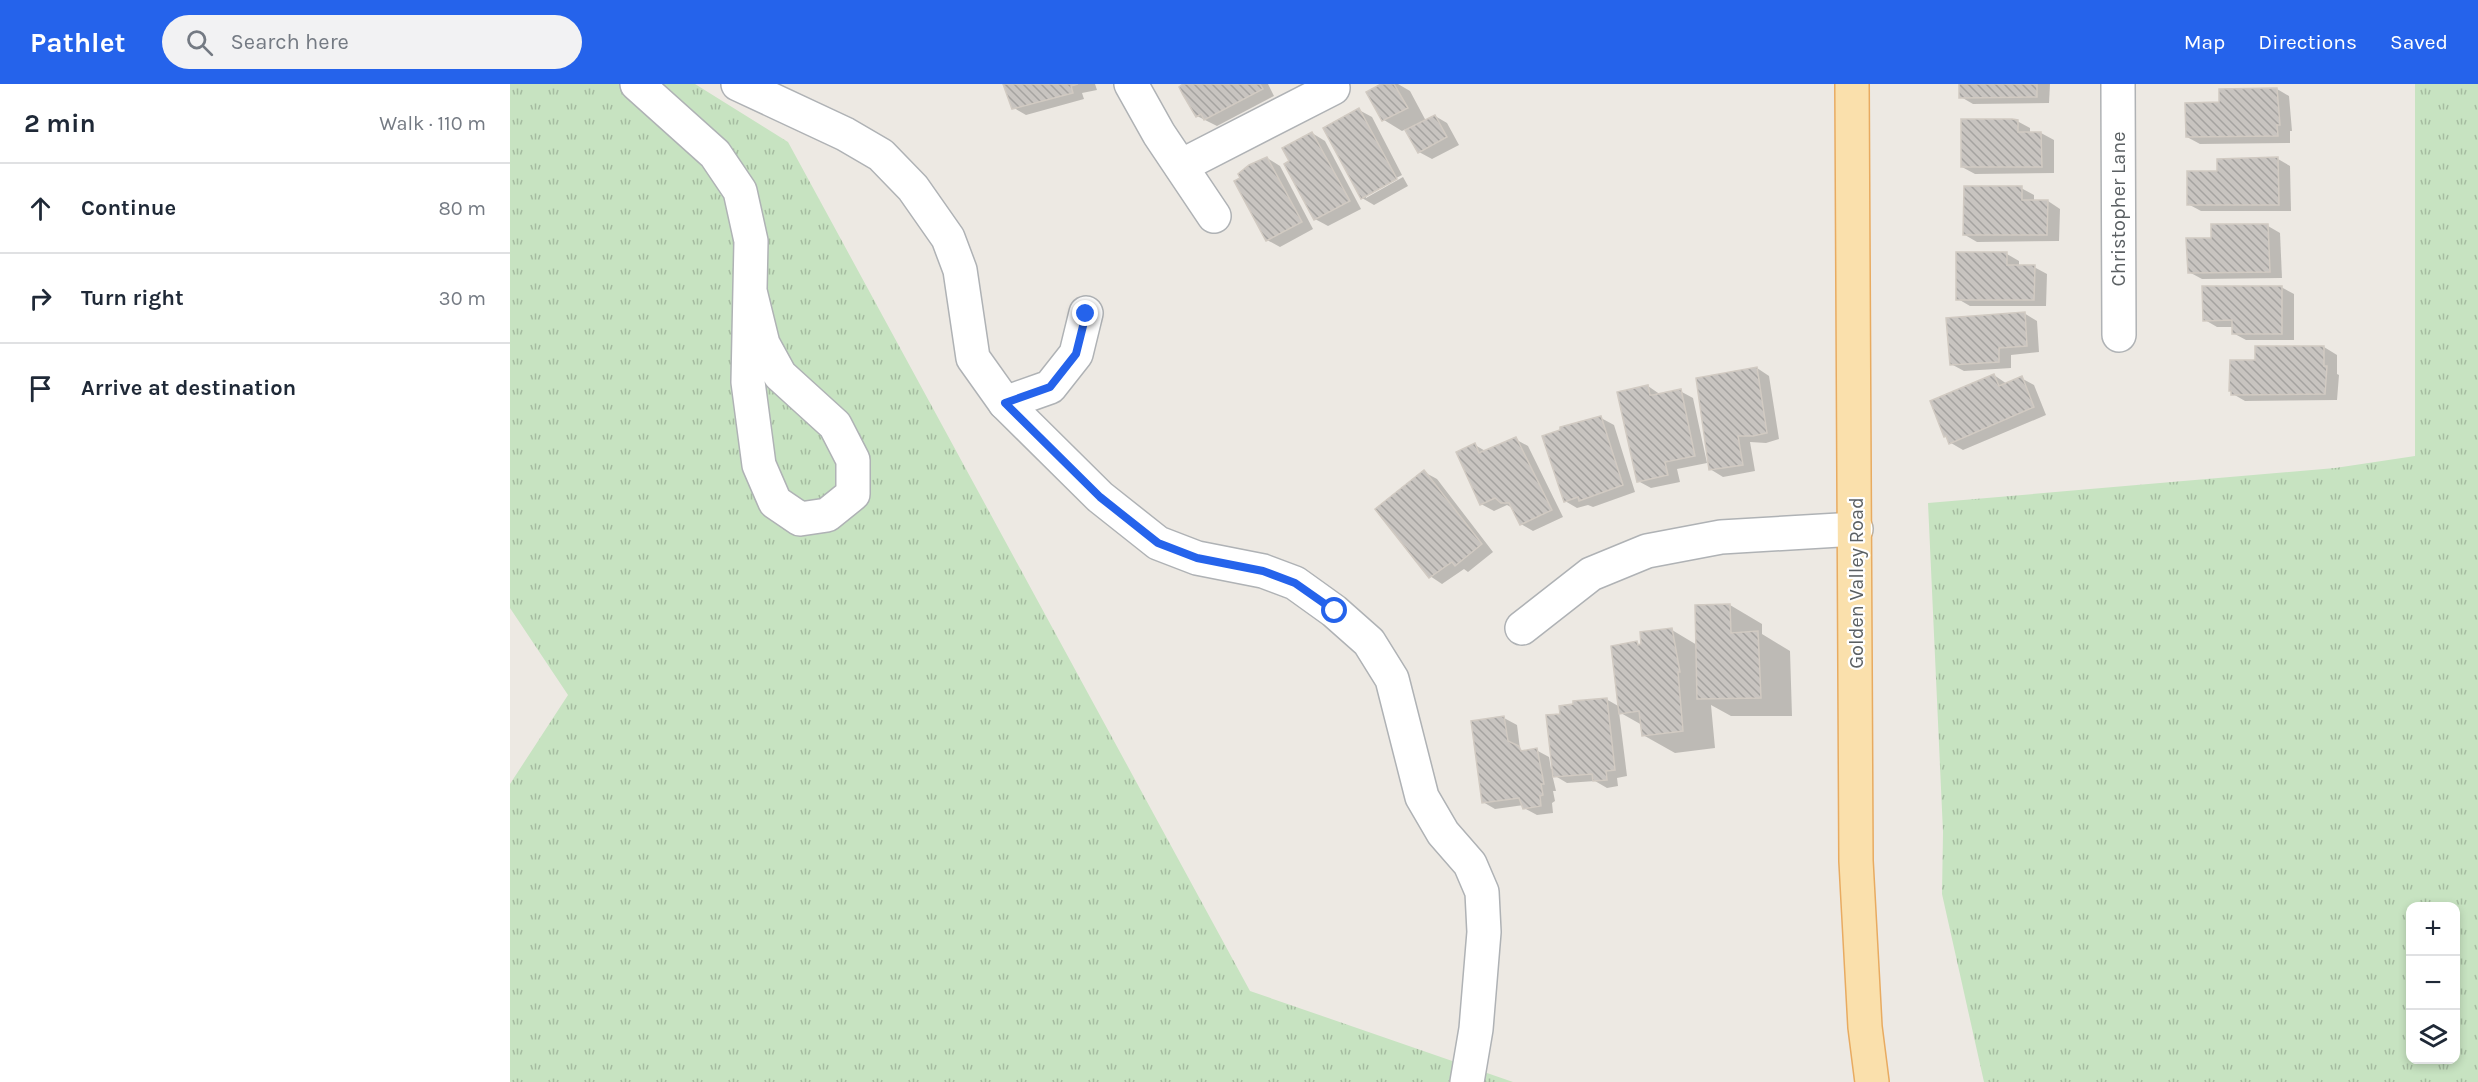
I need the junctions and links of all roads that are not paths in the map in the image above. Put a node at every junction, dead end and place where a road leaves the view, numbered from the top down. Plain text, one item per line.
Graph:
1 (637, 84) edge
2 (738, 84) edge
3 (1131, 84) edge
4 (1852, 84) edge
5 (2118, 84) edge
6 (1333, 88) dead end
7 (1181, 166) junction
8 (1214, 216) dead end
9 (750, 291) junction
10 (1086, 314) dead end
11 (2119, 335) dead end
12 (1005, 403) junction
13 (1856, 530) junction
14 (1522, 628) dead end
15 (1467, 1082) edge
16 (1872, 1082) edge

1 - 9 street
2 - 12 street
3 - 7 street
4 - 13 main road, Golden Valley Road
5 - 11 street, Christopher Lane
6 - 7 street
7 - 8 street
9 - 9 street
10 - 12 street
12 - 15 street
13 - 14 street
13 - 16 main road, Golden Valley Road

